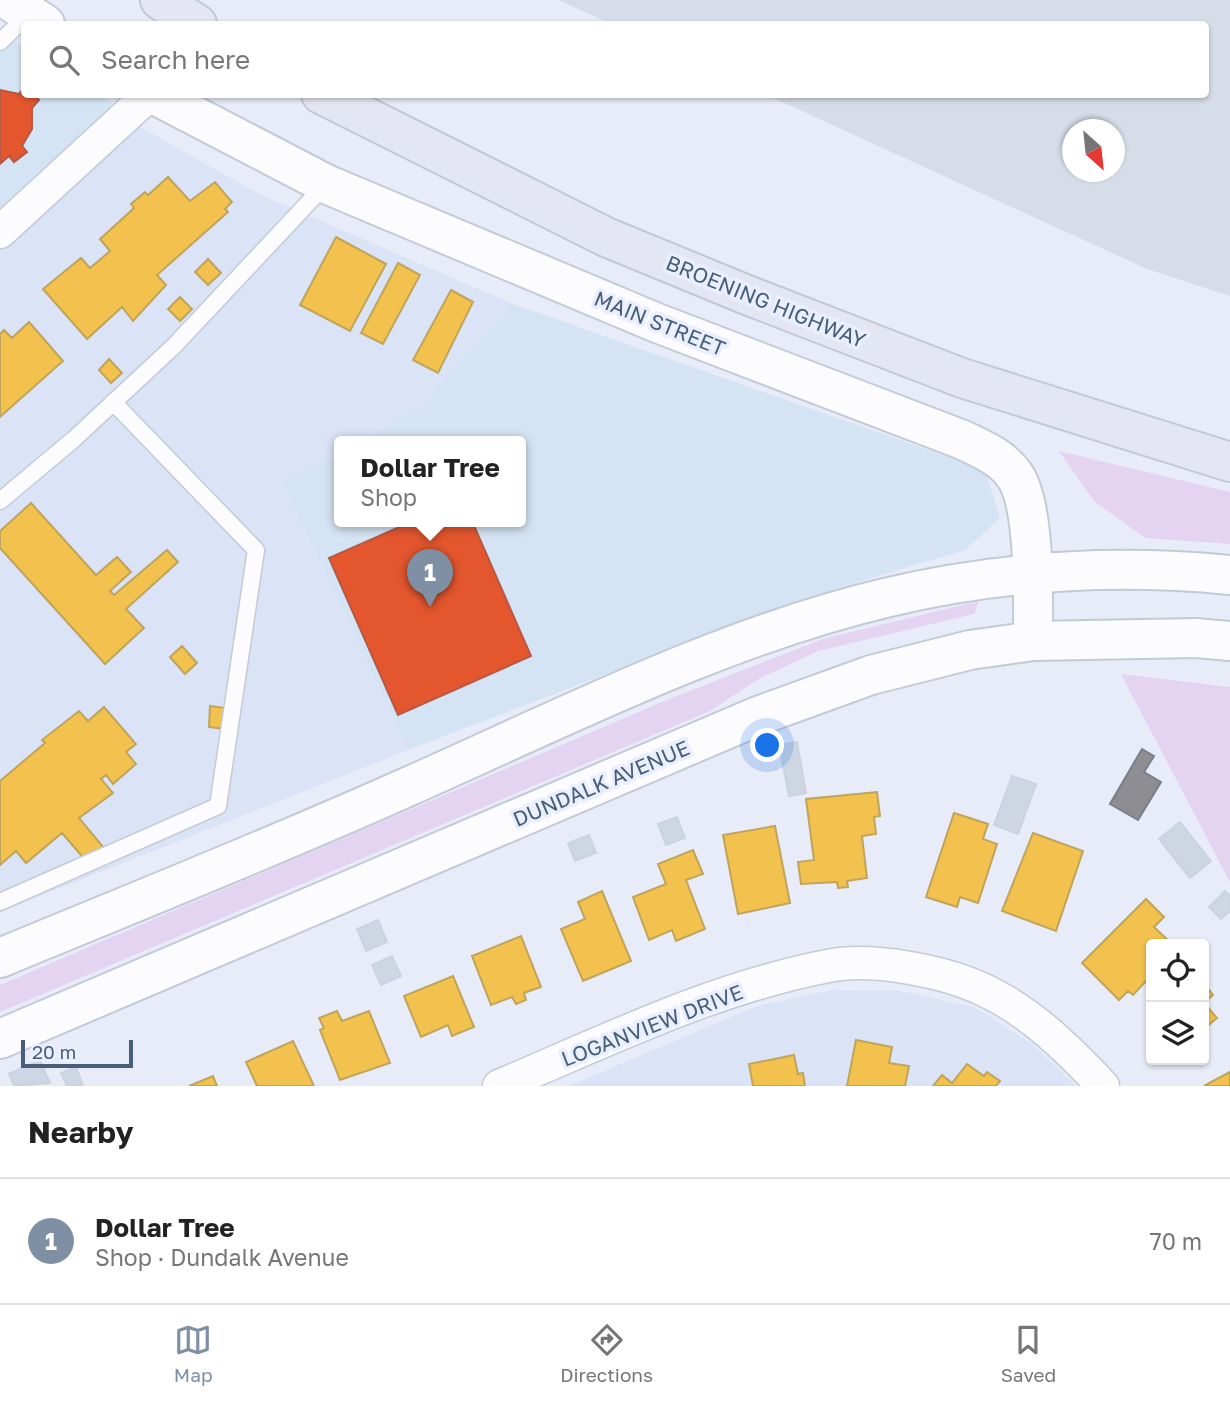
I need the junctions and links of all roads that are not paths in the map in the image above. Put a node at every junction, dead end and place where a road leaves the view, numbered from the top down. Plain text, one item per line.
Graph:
1 (160, 0) edge
2 (27, 13) edge
3 (192, 21) edge
4 (0, 42) edge
5 (147, 98) edge
6 (159, 98) edge
7 (329, 98) edge
8 (326, 184) junction
9 (0, 232) edge
10 (113, 402) junction
11 (1230, 462) edge
12 (0, 501) edge
13 (1032, 573) junction
14 (1230, 575) edge
15 (1033, 641) junction
16 (1230, 641) edge
17 (0, 902) edge
18 (0, 958) edge
19 (0, 1039) edge
20 (499, 1086) edge
21 (1103, 1086) edge

1 - 3 main road
2 - 4 lane
5 - 9 street
6 - 8 main road, MAIN STREET
7 - 11 main road, BROENING HIGHWAY
8 - 10 lane
8 - 13 main road, MAIN STREET
10 - 12 lane
10 - 17 lane
13 - 14 main road
13 - 15 main road, MAIN STREET
13 - 18 main road
15 - 16 main road, DUNDALK AVENUE
15 - 19 main road, DUNDALK AVENUE
20 - 21 street, LOGANVIEW DRIVE

